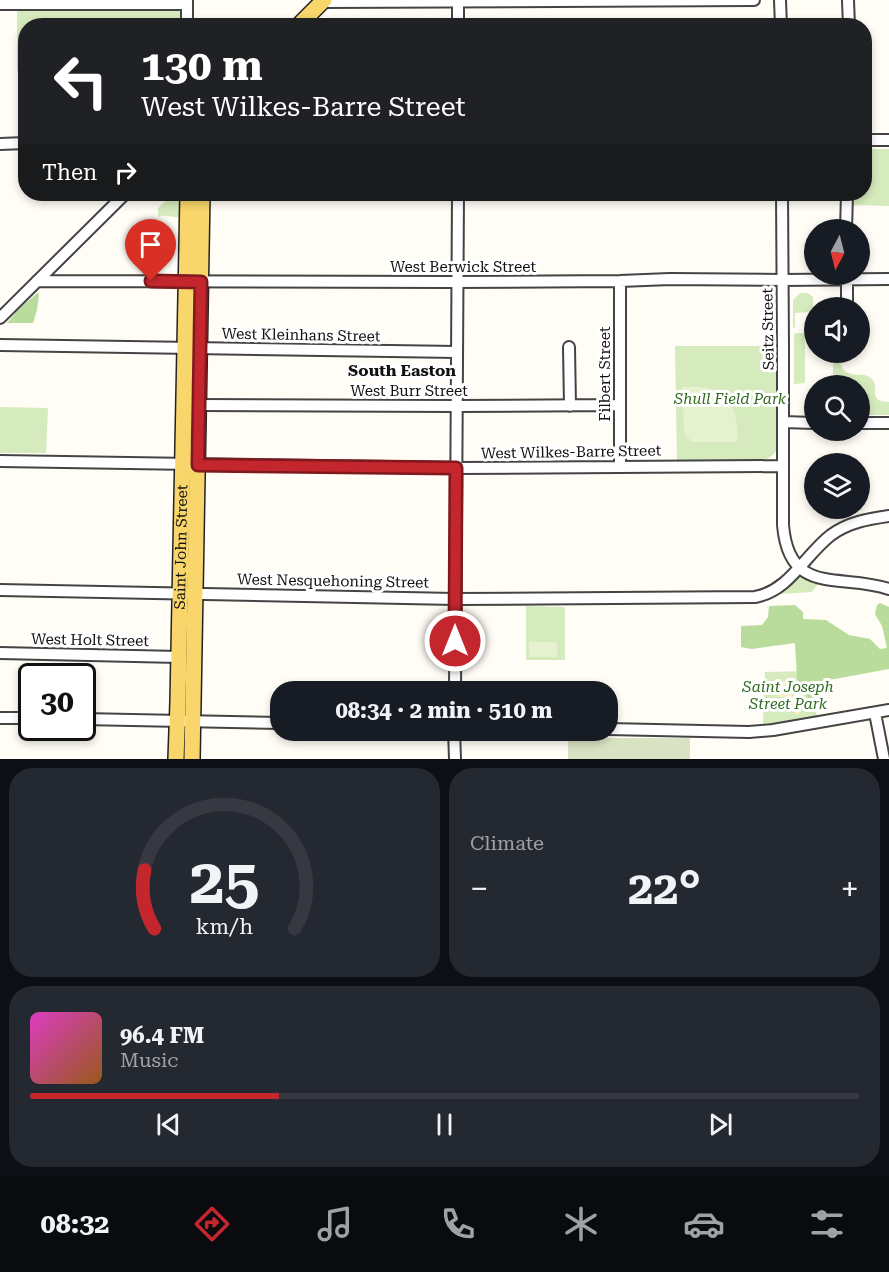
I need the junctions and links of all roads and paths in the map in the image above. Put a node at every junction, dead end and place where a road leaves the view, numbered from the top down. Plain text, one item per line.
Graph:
1 (754, 0) edge
2 (780, 0) edge
3 (849, 0) edge
4 (324, 1) edge
5 (458, 1) edge
6 (187, 2) edge
7 (0, 4) edge
8 (187, 18) edge
9 (306, 18) edge
10 (458, 18) edge
11 (781, 18) edge
12 (849, 18) edge
13 (872, 140) edge
14 (889, 140) edge
15 (0, 144) edge
16 (18, 144) edge
17 (118, 201) edge
18 (188, 201) edge
19 (201, 201) edge
20 (458, 201) edge
21 (782, 201) edge
22 (847, 201) edge
23 (846, 219) edge
24 (870, 278) edge
25 (804, 279) edge
26 (889, 279) edge
27 (782, 280) junction
28 (37, 281) junction
29 (194, 282) junction
30 (457, 282) junction
31 (620, 282) junction
32 (0, 318) edge
33 (0, 345) edge
34 (569, 347) dead end
35 (192, 348) junction
36 (457, 352) junction
37 (199, 405) junction
38 (620, 405) junction
39 (457, 406) junction
40 (570, 406) junction
41 (783, 422) junction
42 (804, 423) edge
43 (870, 423) edge
44 (889, 423) edge
45 (0, 461) edge
46 (190, 465) junction
47 (621, 466) junction
48 (783, 466) junction
49 (456, 468) junction
50 (889, 516) edge
51 (799, 567) junction
52 (0, 590) edge
53 (889, 590) edge
54 (188, 593) junction
55 (455, 599) junction
56 (0, 653) edge
57 (179, 657) junction
58 (455, 681) edge
59 (889, 710) edge
60 (875, 713) junction
61 (0, 718) edge
62 (18, 718) edge
63 (96, 719) edge
64 (186, 721) junction
65 (270, 723) edge
66 (618, 729) edge
67 (454, 741) edge
68 (176, 759) edge
69 (192, 759) edge
70 (454, 759) edge
71 (884, 759) edge

1 - 5 street
2 - 11 street
3 - 12 street
4 - 5 street
4 - 9 main road
5 - 10 street
6 - 7 street
6 - 8 street
13 - 14 street
15 - 16 street
17 - 28 street
18 - 29 main road, Saint John Street
19 - 29 main road, Saint John Street
20 - 30 street
21 - 27 street, Seitz Street
22 - 23 street
24 - 26 street, West Berwick Street
25 - 27 street, West Berwick Street
27 - 31 street, West Berwick Street
27 - 41 street, Seitz Street
28 - 29 street, West Berwick Street
28 - 32 street
29 - 30 street, West Berwick Street
29 - 35 main road, Saint John Street
30 - 31 street, West Berwick Street
30 - 36 street
31 - 38 street, Filbert Street
33 - 35 street, West Kleinhans Street
34 - 40 street
35 - 36 street, West Kleinhans Street
35 - 37 main road, Saint John Street
35 - 46 main road, Saint John Street
36 - 39 street
37 - 39 street, West Burr Street
37 - 46 main road, Saint John Street
38 - 40 street, West Burr Street
38 - 47 street, Filbert Street
39 - 40 street, West Burr Street
39 - 49 street
41 - 42 street
41 - 48 street, Seitz Street
43 - 44 street
45 - 46 street, West Wilkes-Barre Street
46 - 49 street, West Wilkes-Barre Street
46 - 54 main road, Saint John Street
47 - 48 street, West Wilkes-Barre Street
47 - 49 street, West Wilkes-Barre Street
48 - 51 street, Seitz Street
49 - 55 street
50 - 51 street, West Nesquehoning Street
51 - 53 street
51 - 55 street, West Nesquehoning Street
52 - 54 street, West Nesquehoning Street
54 - 55 street, West Nesquehoning Street
54 - 57 main road, Saint John Street
54 - 64 main road, Saint John Street
55 - 58 street
56 - 57 street, West Holt Street
57 - 64 main road, Saint John Street
59 - 60 street
60 - 66 street
60 - 71 street
61 - 62 street
63 - 64 street
64 - 65 street
64 - 68 main road, Saint John Street
64 - 69 main road, Saint John Street
67 - 70 street

